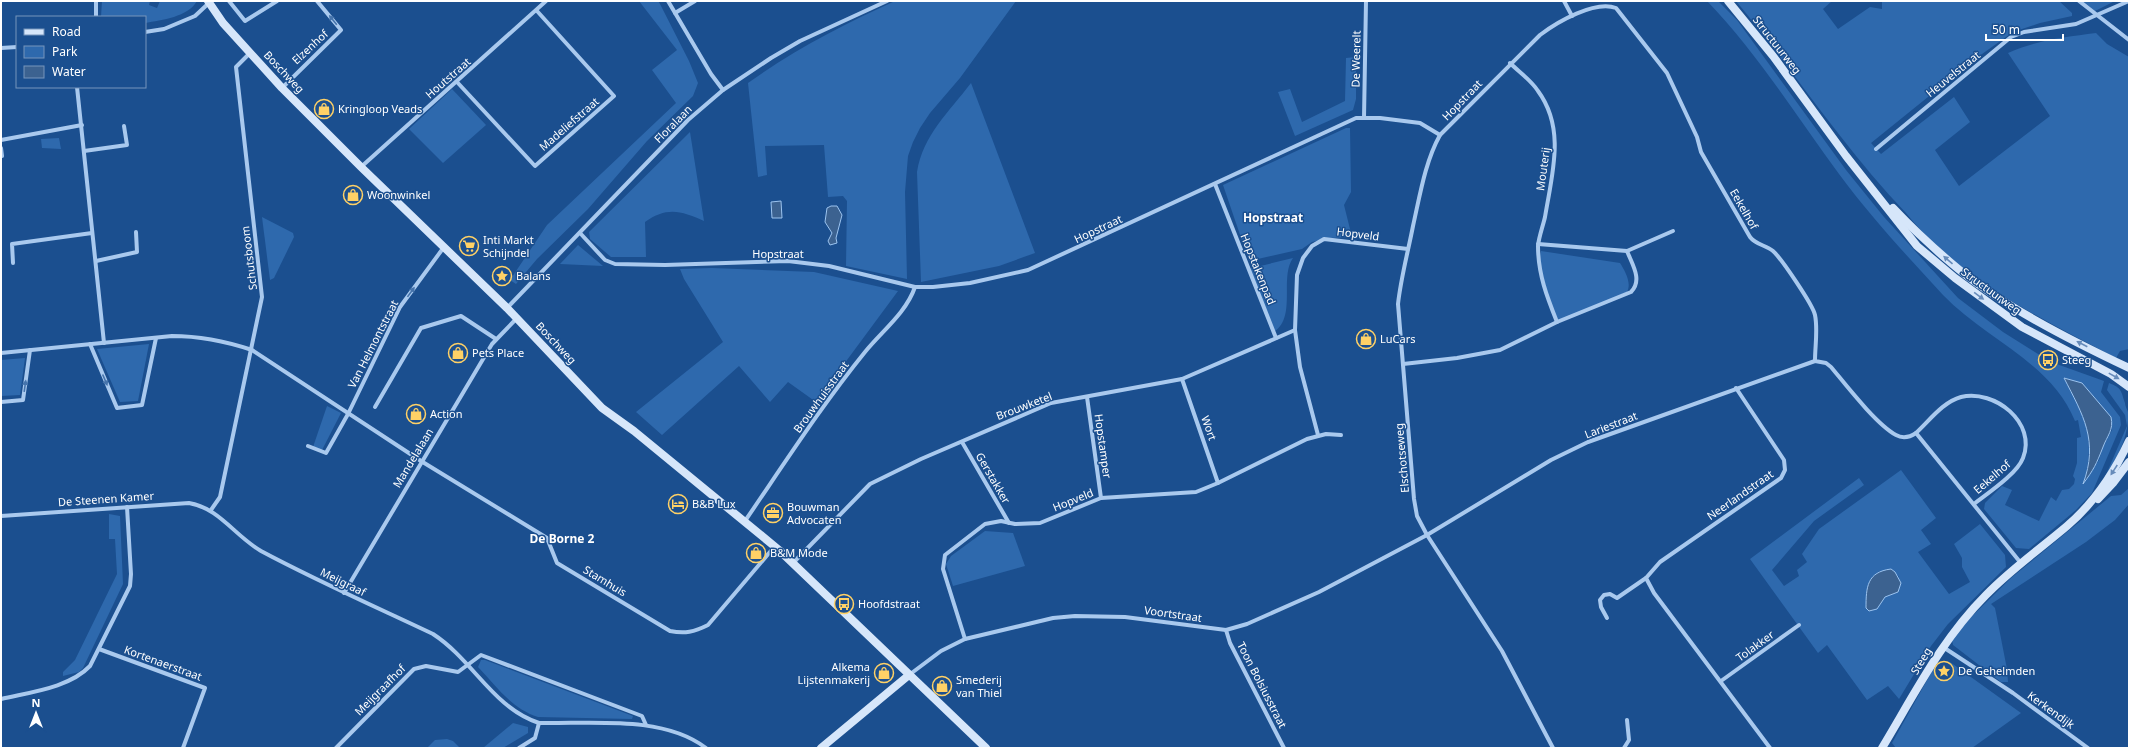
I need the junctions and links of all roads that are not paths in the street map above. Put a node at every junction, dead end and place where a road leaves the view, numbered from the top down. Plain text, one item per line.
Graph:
1 (96, 1) edge
2 (209, 1) edge
3 (229, 1) edge
4 (277, 1) edge
5 (318, 1) edge
6 (546, 1) edge
7 (668, 1) edge
8 (695, 1) edge
9 (887, 1) edge
10 (1366, 1) edge
11 (1564, 1) edge
12 (1728, 1) edge
13 (2079, 1) edge
14 (2129, 1) edge
15 (537, 11) junction
16 (675, 13) junction
17 (2095, 15) junction
18 (96, 16) edge
19 (1572, 16) junction
20 (146, 32) edge
21 (2129, 40) edge
22 (16, 47) edge
23 (1, 48) edge
24 (250, 52) junction
25 (1510, 63) junction
26 (457, 82) junction
27 (77, 88) edge
28 (282, 88) junction
29 (723, 90) junction
30 (1364, 118) junction
31 (82, 125) junction
32 (124, 126) dead end
33 (1440, 134) junction
34 (1, 140) edge
35 (1, 148) edge
36 (1876, 148) dead end
37 (84, 151) junction
38 (2, 156) dead end
39 (362, 167) junction
40 (1866, 181) junction
41 (1215, 184) junction
42 (1673, 230) dead end
43 (136, 232) dead end
44 (92, 233) junction
45 (580, 233) junction
46 (1538, 244) junction
47 (444, 246) junction
48 (1408, 250) junction
49 (1626, 251) junction
50 (96, 261) junction
51 (13, 263) dead end
52 (916, 287) junction
53 (508, 308) junction
54 (517, 318) junction
55 (1557, 322) junction
56 (1295, 330) junction
57 (156, 338) junction
58 (1276, 338) junction
59 (496, 339) junction
60 (104, 343) junction
61 (90, 344) junction
62 (30, 350) junction
63 (252, 350) junction
64 (1, 353) edge
65 (1815, 361) junction
66 (1403, 364) junction
67 (2129, 368) edge
68 (1182, 379) junction
69 (2129, 386) edge
70 (1736, 388) junction
71 (1087, 397) junction
72 (1, 402) edge
73 (375, 407) dead end
74 (348, 414) junction
75 (1916, 433) junction
76 (1318, 436) junction
77 (1340, 436) dead end
78 (2129, 441) edge
79 (962, 442) junction
80 (308, 446) dead end
81 (422, 461) junction
82 (2129, 462) edge
83 (1218, 483) junction
84 (1101, 498) junction
85 (1974, 504) junction
86 (126, 507) junction
87 (211, 510) junction
88 (2079, 514) junction
89 (1, 516) edge
90 (745, 521) junction
91 (1009, 523) junction
92 (1427, 534) junction
93 (774, 546) junction
94 (2020, 562) junction
95 (793, 563) junction
96 (1646, 578) junction
97 (344, 593) junction
98 (1607, 618) dead end
99 (1799, 625) dead end
100 (1226, 630) junction
101 (965, 639) junction
102 (1943, 647) junction
103 (99, 649) junction
104 (469, 666) junction
105 (909, 675) junction
106 (1722, 681) junction
107 (1, 699) edge
108 (1627, 720) dead end
109 (539, 723) junction
110 (646, 725) junction
111 (182, 748) edge
112 (336, 748) edge
113 (519, 748) edge
114 (706, 748) edge
115 (821, 748) edge
116 (986, 748) edge
117 (1284, 748) edge
118 (1553, 748) edge
119 (1624, 748) edge
120 (1770, 748) edge
121 (1882, 748) edge
122 (2088, 748) edge

1 - 18 street
2 - 20 street
2 - 24 street, Boschweg
3 - 4 street
28 -> 5 street, Elzenhof
6 - 15 street, Houtstraat
7 - 16 street
8 - 16 street
9 - 29 street, Floralaan
10 - 30 street, De Weerelt
11 - 19 street
12 - 40 street, Structuurweg
13 - 17 street
14 - 17 street, Heuvelstraat
15 - 26 street, Houtstraat
15 - 26 street, Madeliefstraat
16 - 29 street
17 - 21 street
17 - 36 street, Heuvelstraat
19 - 25 street, Hopstraat
19 - 65 street, Eekelhof
22 - 23 street
24 - 28 street, Boschweg
24 - 63 street, Schutsboom
25 - 33 street, Hopstraat
25 - 46 street, Mouterij
26 - 39 street, Houtstraat
27 - 31 street
28 - 39 street, Boschweg
29 - 45 street, Floralaan
30 - 33 street, Hopstraat
30 - 41 street, Hopstraat
31 - 34 street
31 - 37 street
32 - 37 street
33 - 48 street, Elschotseweg
35 - 38 street
37 - 44 street
39 - 47 street, Boschweg
67 -> 40 street, Structuurweg
40 -> 69 street, Structuurweg
41 - 52 street, Hopstraat
41 - 58 street, Hopstakenpad
42 - 49 street
43 - 50 street
44 - 50 street
44 - 51 street
45 - 52 street, Hopstraat
45 - 53 street, Floralaan
46 - 49 street
46 - 55 street, Mouterij
47 - 53 street, Boschweg
74 -> 47 street, Van Helmontstraat
48 - 56 street, Hopveld
48 - 66 street, Elschotseweg
49 - 55 street
50 - 60 street
52 - 90 street, Brouwhuisstraat
53 - 54 street, Boschweg
54 - 59 street, Mandelalaan
54 - 90 street, Boschweg
55 - 66 street
56 - 58 street, Brouwketel
56 - 76 street, Hopveld
57 - 60 street
61 -> 57 street
57 - 63 street
58 - 68 street, Brouwketel
59 - 73 street
59 - 81 street, Mandelalaan
60 - 61 street
61 - 62 street
62 - 64 street
72 -> 62 street
63 - 74 street
63 - 87 street, Schutsboom
65 - 70 street, Lariestraat
65 - 75 street
66 - 92 street, Elschotseweg
68 - 71 street, Brouwketel
68 - 83 street, Wort
70 - 92 street, Lariestraat
70 - 96 street, Neerlandstraat
71 - 79 street, Brouwketel
71 - 84 street, Hopstamper
74 - 80 street, Van Helmontstraat
74 - 81 street
75 - 85 street, Eekelhof
75 - 85 street, Eekelhof
76 - 77 street, Hopveld
76 - 83 street, Hopveld
78 -> 88 street, Steeg
79 - 91 street, Gerstakker
79 - 95 street, Brouwketel
81 - 93 street, Stamhuis
81 - 97 street, Mandelalaan
82 - 88 street, Steeg
83 - 84 street, Hopveld
84 - 91 street, Hopveld
85 - 94 street, Eekelhof
86 - 87 street, De Steenen Kamer
86 - 89 street, De Steenen Kamer
86 - 103 street
87 - 97 street, Meijgraaf
88 - 94 street, Steeg
90 - 93 street, Boschweg
91 - 101 street, Hopveld
92 - 100 street, Voortstraat
92 - 118 street, Elschotseweg
93 - 95 street, Boschweg
94 - 102 street, Steeg
95 - 105 street, Boschweg
96 - 98 street, Neerlandstraat
96 - 106 street
97 - 104 street, Meijgraaf
99 - 106 street, Tolakker
100 - 101 street, Voortstraat
100 - 117 street, Toon Bolsiusstraat
101 - 105 street, Voortstraat
102 - 121 street, Steeg
102 - 122 street, Kerkendijk
103 - 107 street
103 - 111 street, Kortenaerstraat
104 - 109 street, Meijgraaf
104 - 110 street
104 - 112 street, Meijgraafhof
105 - 115 street
105 - 116 street
106 - 120 street
108 - 119 street
109 - 110 street, Meijgraaf
109 - 113 street
110 - 114 street, Meijgraaf

